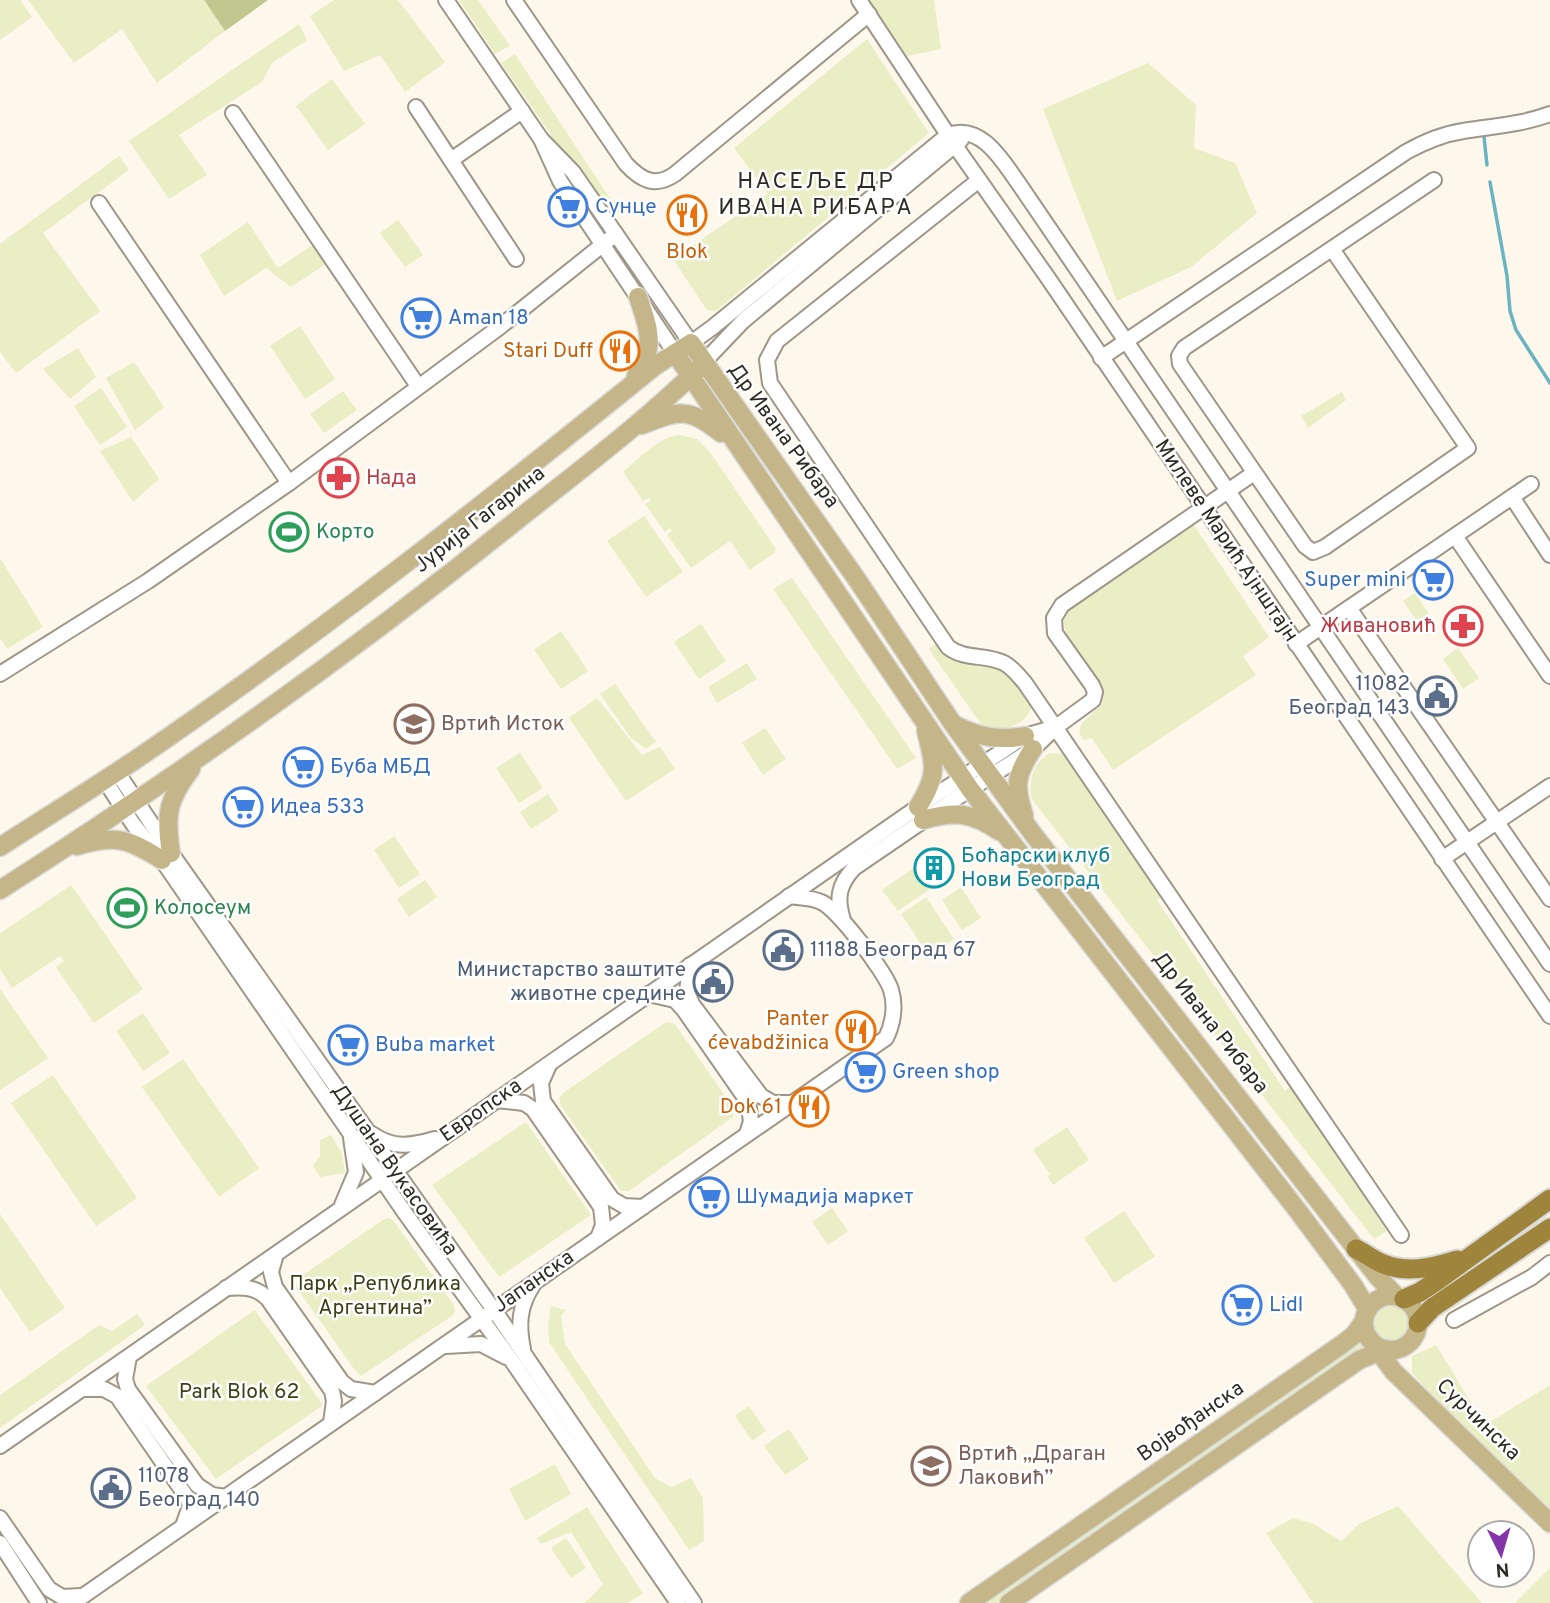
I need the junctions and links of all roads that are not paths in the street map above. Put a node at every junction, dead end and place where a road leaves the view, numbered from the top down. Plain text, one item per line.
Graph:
1 (446, 0) edge
2 (514, 0) edge
3 (859, 0) edge
4 (869, 14) junction
5 (416, 107) dead end
6 (522, 111) junction
7 (233, 113) dead end
8 (1550, 114) edge
9 (541, 139) junction
10 (952, 141) junction
11 (451, 160) junction
12 (979, 180) junction
13 (1434, 180) dead end
14 (99, 203) dead end
15 (616, 234) junction
16 (603, 244) junction
17 (1332, 249) junction
18 (516, 260) dead end
19 (638, 297) junction
20 (1125, 341) junction
21 (691, 343) junction
22 (675, 353) junction
23 (1101, 358) junction
24 (703, 363) junction
25 (690, 377) junction
26 (418, 386) junction
27 (628, 387) junction
28 (625, 432) junction
29 (733, 442) junction
30 (1254, 473) junction
31 (289, 483) junction
32 (1531, 484) dead end
33 (1227, 491) junction
34 (1512, 498) junction
35 (1203, 508) junction
36 (1455, 536) junction
37 (1550, 555) edge
38 (1349, 608) junction
39 (1321, 627) junction
40 (1296, 644) junction
41 (0, 674) edge
42 (1550, 676) edge
43 (923, 718) junction
44 (953, 724) junction
45 (1056, 727) junction
46 (1029, 743) junction
47 (204, 754) junction
48 (986, 770) junction
49 (110, 776) junction
50 (966, 783) junction
51 (1550, 786) edge
52 (129, 805) junction
53 (920, 813) junction
54 (1496, 822) junction
55 (1033, 834) junction
56 (1467, 842) junction
57 (1013, 844) junction
58 (0, 847) edge
59 (57, 853) junction
60 (166, 857) junction
61 (1442, 859) junction
62 (0, 890) edge
63 (789, 896) junction
64 (1550, 899) edge
65 (843, 921) junction
66 (1550, 964) edge
67 (690, 965) junction
68 (648, 994) junction
69 (1550, 1016) edge
70 (549, 1063) junction
71 (496, 1100) junction
72 (791, 1103) junction
73 (349, 1130) junction
74 (366, 1130) junction
75 (747, 1134) junction
76 (443, 1137) junction
77 (388, 1175) junction
78 (1550, 1199) edge
79 (643, 1207) junction
80 (341, 1209) junction
81 (1550, 1228) edge
82 (1401, 1235) dead end
83 (598, 1238) junction
84 (1356, 1249) junction
85 (276, 1254) junction
86 (1471, 1256) junction
87 (1550, 1263) edge
88 (539, 1278) junction
89 (226, 1288) junction
90 (1400, 1298) junction
91 (494, 1310) junction
92 (1366, 1315) junction
93 (481, 1319) junction
94 (1454, 1320) dead end
95 (1418, 1323) junction
96 (1405, 1346) junction
97 (441, 1347) junction
98 (1377, 1347) junction
99 (129, 1357) junction
100 (518, 1358) junction
101 (1344, 1370) junction
102 (1398, 1376) junction
103 (81, 1390) junction
104 (375, 1393) junction
105 (331, 1423) junction
106 (0, 1446) edge
107 (226, 1497) junction
108 (0, 1518) edge
109 (1550, 1523) edge
110 (183, 1526) junction
111 (0, 1543) edge
112 (79, 1599) edge
113 (39, 1603) edge
114 (678, 1603) edge
115 (694, 1603) edge
116 (969, 1603) edge
117 (1009, 1603) edge

1 - 6 street, Др Ивана Рибара
2 - 4 street
3 - 4 street, Милеве Марић Ајнштајн
4 - 10 street, Милеве Марић Ајнштајн
5 - 11 street
6 - 9 street, Др Ивана Рибара
6 - 11 street
7 - 26 street
8 - 20 street
9 - 15 street, Др Ивана Рибара
9 - 16 street, Др Ивана Рибара
10 - 12 street, Милеве Марић Ајнштајн
10 - 20 street, Милеве Марић Ајнштајн
10 - 21 street, Јурија Гагарина
10 - 24 street, Јурија Гагарина
11 - 18 street
12 - 23 street, Милеве Марић Ајнштајн
12 - 45 street, Др Ивана Рибара
13 - 17 street
14 - 31 street
15 - 16 street
15 - 21 street, Др Ивана Рибара
16 - 19 street, Др Ивана Рибара
16 - 26 street
17 - 30 street
17 - 30 street
19 - 22 street, Др Ивана Рибара
19 - 27 main road
20 - 23 street
20 - 33 street, Милеве Марић Ајнштајн
21 - 22 main road, Јурија Гагарина
21 - 24 main road, Др Ивана Рибара
22 - 25 main road, Др Ивана Рибара
22 - 27 main road, Јурија Гагарина
23 - 35 street, Милеве Марић Ајнштајн
24 - 25 main road, Јурија Гагарина
24 - 44 main road, Др Ивана Рибара
25 - 28 main road, Јурија Гагарина
25 - 29 main road, Др Ивана Рибара
26 - 31 street
27 - 49 main road, Јурија Гагарина
28 - 29 main road
28 - 47 main road, Јурија Гагарина
29 - 43 main road, Др Ивана Рибара
30 - 33 street
31 - 41 street
32 - 34 street, Милеве Марић Ајнштајн
33 - 35 street
33 - 39 street, Милеве Марић Ајнштајн
34 - 36 street, Милеве Марић Ајнштајн
34 - 37 street
35 - 40 street, Милеве Марић Ајнштајн
35 - 45 street
36 - 38 street, Милеве Марић Ајнштајн
36 - 42 street
38 - 39 street, Милеве Марић Ајнштајн
38 - 54 street
39 - 40 street
39 - 56 street, Милеве Марић Ајнштајн
40 - 61 street, Милеве Марић Ајнштајн
43 - 50 main road, Др Ивана Рибара
43 - 53 main road
44 - 46 main road
44 - 48 main road, Др Ивана Рибара
45 - 46 street
45 - 82 street, Др Ивана Рибара
46 - 48 street
46 - 55 main road
47 - 52 main road, Јурија Гагарина
47 - 60 main road
48 - 50 street
48 - 55 main road, Др Ивана Рибара
49 - 52 street, Душана Вукасовића
49 - 58 main road, Јурија Гагарина
50 - 53 street, Европска
50 - 57 main road, Др Ивана Рибара
51 - 54 street
52 - 59 main road, Јурија Гагарина
52 - 60 street, Душана Вукасовића
53 - 57 main road
53 - 63 street, Европска
53 - 65 street, Европска
54 - 56 street
54 - 64 street
55 - 84 main road, Др Ивана Рибара
56 - 61 street
56 - 66 street, Милеве Марић Ајнштајн
57 - 92 main road, Др Ивана Рибара
59 - 60 main road
59 - 62 main road, Јурија Гагарина
60 - 73 street, Душана Вукасовића
60 - 74 street, Душана Вукасовића
61 - 69 street, Милеве Марић Ајнштајн
63 - 65 street, Јапанска
63 - 67 street, Европска
65 - 72 street, Јапанска
67 - 68 street, Европска
67 - 72 street
68 - 70 street, Европска
68 - 75 street
70 - 71 street, Европска
70 - 79 street
71 - 76 street, Европска
71 - 83 street
72 - 75 street, Јапанска
73 - 77 street, Душана Вукасовића
73 - 80 street
74 - 76 street
74 - 77 street, Душана Вукасовића
75 - 79 street, Јапанска
76 - 77 street, Европска
77 - 80 street, Европска
77 - 91 street, Душана Вукасовића
77 - 93 street, Душана Вукасовића
78 - 86 highway
79 - 83 street, Јапанска
80 - 85 street, Европска
81 - 95 highway
83 - 88 street, Јапанска
84 - 86 highway
84 - 90 main road, Др Ивана Рибара
85 - 89 street, Европска
85 - 104 street
86 - 90 highway
87 - 94 street
88 - 91 street, Јапанска
88 - 100 street
89 - 99 street, Европска
89 - 105 street
90 - 92 main road
90 - 95 main road
91 - 93 street, Јапанска
91 - 100 street, Душана Вукасовића
92 - 98 main road
92 - 116 main road, Војвођанска
93 - 97 street, Јапанска
93 - 100 street, Душана Вукасовића
95 - 96 main road
96 - 98 main road
96 - 102 main road, Сурчинска
97 - 100 street
97 - 104 street, Јапанска
98 - 101 main road
98 - 102 main road, Сурчинска
99 - 103 street, Европска
99 - 107 street
100 - 114 street, Душана Вукасовића
100 - 115 street, Душана Вукасовића
101 - 102 main road
101 - 117 main road
102 - 109 main road, Сурчинска
103 - 106 street, Европска
103 - 110 street
104 - 105 street, Јапанска
105 - 107 street, Јапанска
107 - 110 street, Јапанска
108 - 112 street
110 - 112 street, Јапанска
111 - 113 street

